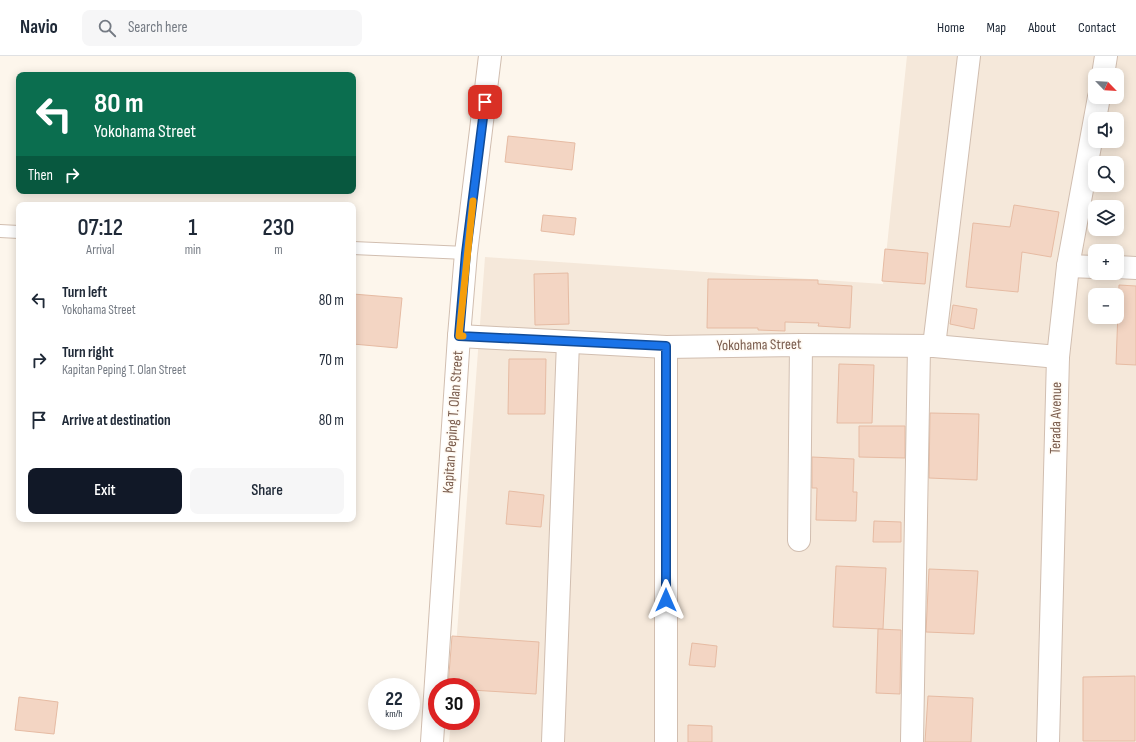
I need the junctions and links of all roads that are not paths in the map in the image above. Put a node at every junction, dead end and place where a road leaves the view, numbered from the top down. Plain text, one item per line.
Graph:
1 (490, 56) edge
2 (969, 56) edge
3 (1106, 56) edge
4 (1103, 68) edge
5 (1098, 104) edge
6 (0, 231) edge
7 (16, 232) edge
8 (356, 248) edge
9 (466, 253) junction
10 (1068, 266) junction
11 (1088, 267) edge
12 (1124, 268) edge
13 (1136, 268) edge
14 (459, 336) junction
15 (568, 342) junction
16 (801, 345) junction
17 (666, 346) junction
18 (926, 347) junction
19 (1058, 357) junction
20 (799, 540) dead end
21 (432, 742) edge
22 (552, 742) edge
23 (666, 742) edge
24 (912, 742) edge
25 (1048, 742) edge

1 - 9 street, Kapitan Peping T. Olan Street
2 - 18 street
3 - 4 street
5 - 10 street, Terada Avenue
6 - 7 lane
8 - 9 lane
9 - 14 street, Kapitan Peping T. Olan Street
10 - 11 street
10 - 19 street, Terada Avenue
12 - 13 street
14 - 15 street, Yokohama Street
14 - 21 street, Kapitan Peping T. Olan Street
15 - 17 street, Yokohama Street
15 - 22 street
16 - 17 street, Yokohama Street
16 - 18 street, Yokohama Street
16 - 20 street
17 - 23 street
18 - 19 street, Yokohama Street
18 - 24 street
19 - 25 street, Terada Avenue

